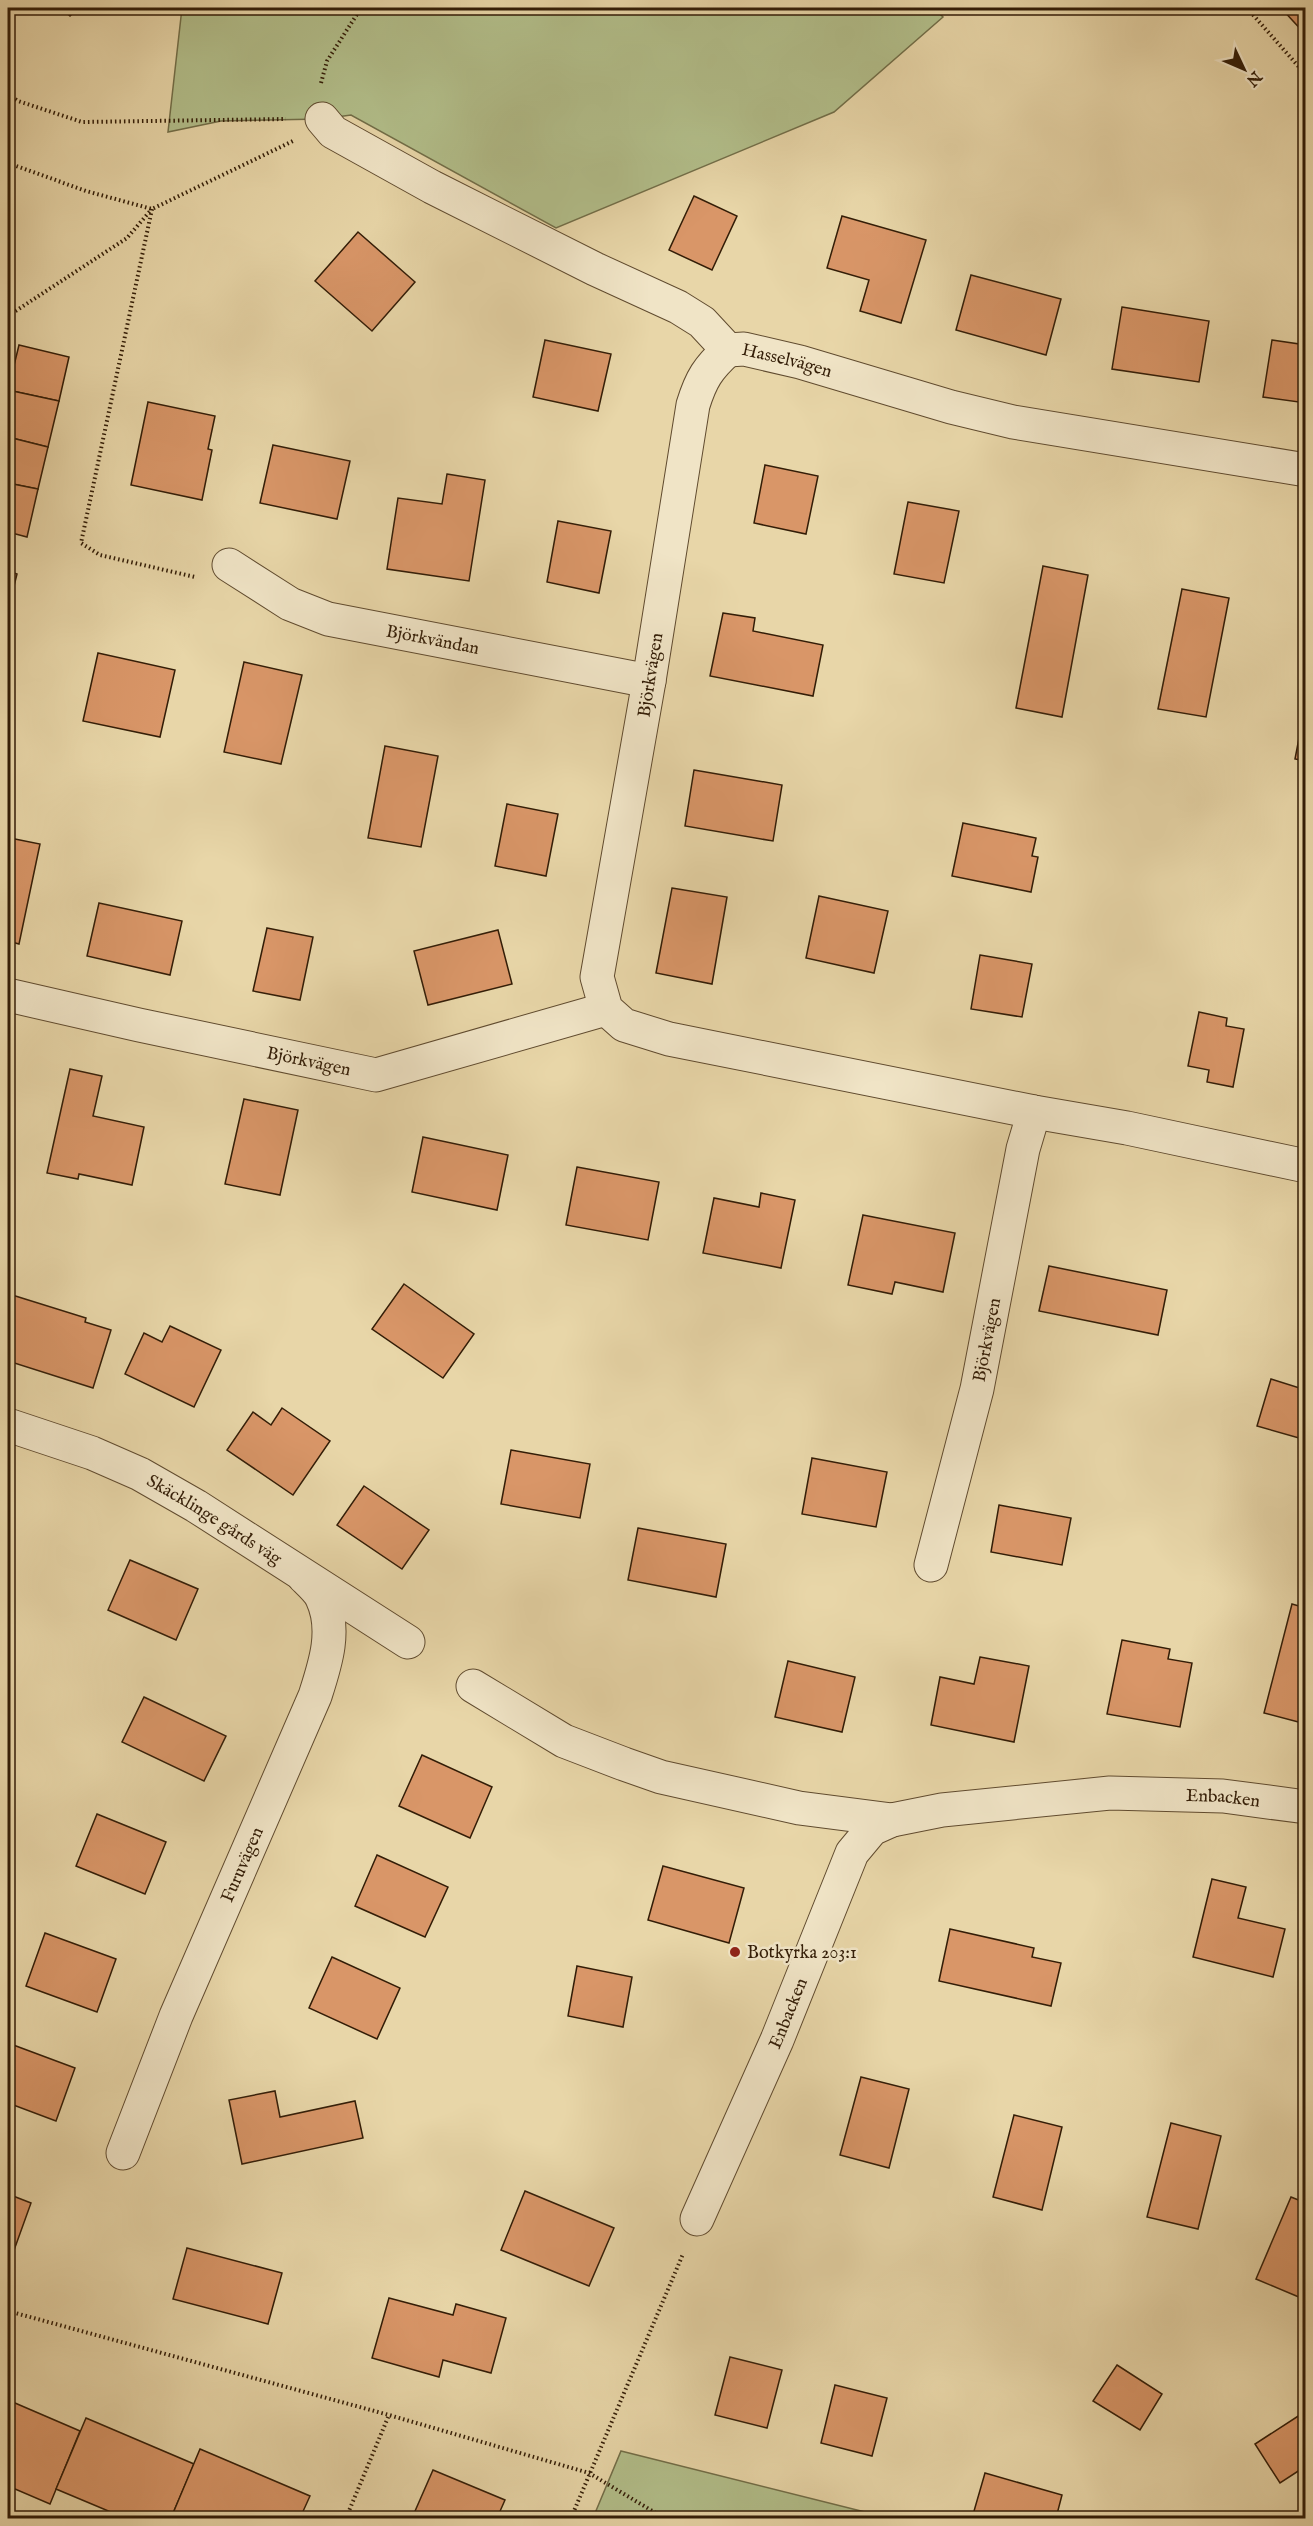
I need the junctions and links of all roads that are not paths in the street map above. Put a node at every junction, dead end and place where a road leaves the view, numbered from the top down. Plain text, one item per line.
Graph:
1 (322, 118) road end
2 (728, 350) junction
3 (1305, 470) edge
4 (229, 565) road end
5 (649, 681) junction
6 (8, 995) edge
7 (606, 1009) junction
8 (1034, 1112) junction
9 (1305, 1166) edge
10 (8, 1425) edge
11 (931, 1566) dead end
12 (304, 1576) junction
13 (408, 1642) dead end
14 (473, 1686) dead end
15 (1305, 1807) edge
16 (892, 1820) junction
17 (123, 2153) dead end
18 (697, 2219) road end

1 - 2 street, Hasselvägen
2 - 3 street, Hasselvägen
2 - 5 street, Björkvägen
4 - 5 street, Björkvändan
5 - 7 street, Björkvägen
6 - 7 street, Björkvägen
7 - 8 street
8 - 9 street
8 - 11 street, Björkvägen
10 - 12 street, Skäcklinge gårds väg
12 - 13 street, Skäcklinge gårds väg
12 - 17 street, Furuvägen
14 - 16 street, Enbacken
15 - 16 street, Enbacken
16 - 18 street, Enbacken

